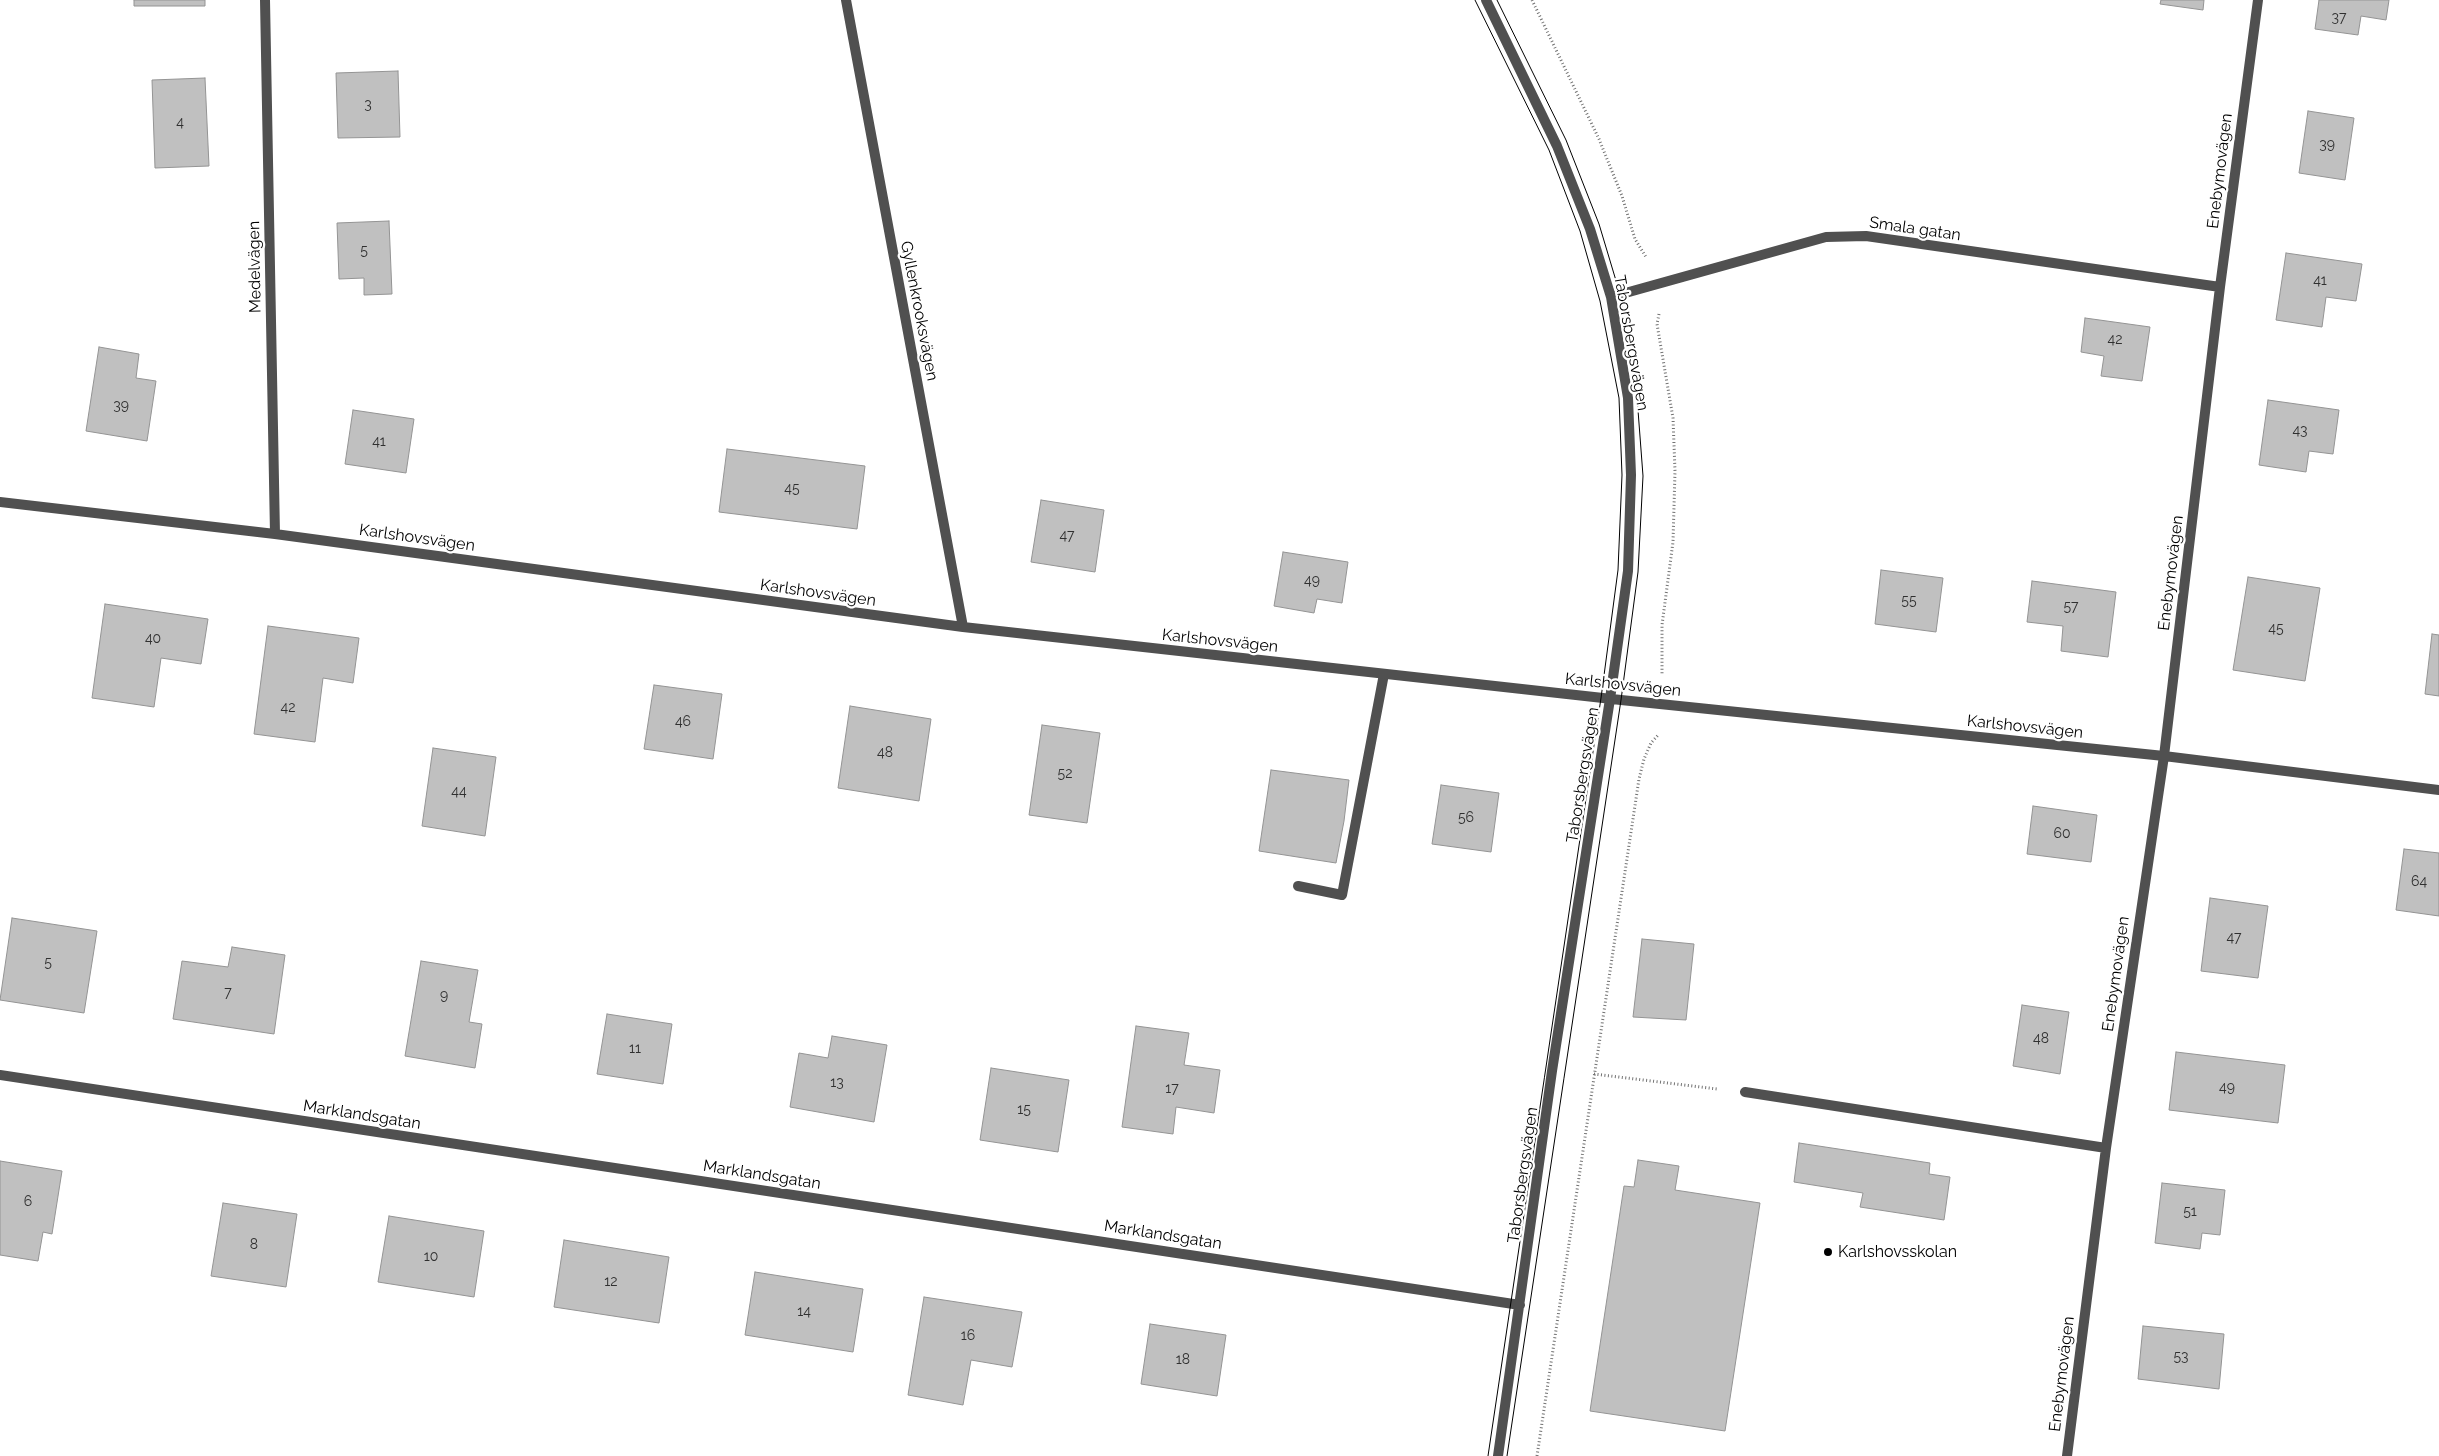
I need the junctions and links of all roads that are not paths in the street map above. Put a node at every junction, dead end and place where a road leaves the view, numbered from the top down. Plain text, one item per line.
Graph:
1 (265, 0) edge
2 (846, 0) edge
3 (1486, 0) edge
4 (2258, 0) edge
5 (2220, 287) junction
6 (1611, 297) junction
7 (0, 502) edge
8 (274, 534) junction
9 (963, 627) junction
10 (1384, 674) junction
11 (1610, 699) junction
12 (2164, 756) junction
13 (2439, 790) edge
14 (1298, 886) dead end
15 (0, 1075) edge
16 (1745, 1092) road end
17 (2106, 1148) junction
18 (1520, 1305) junction
19 (1498, 1456) edge
20 (2067, 1456) edge

1 - 8 street, Medelvägen
2 - 9 street, Gyllenkrooksvägen
3 - 6 street, Taborsbergsvägen
4 - 5 street, Enebymovägen
5 - 6 street, Smala gatan
5 - 12 street, Enebymovägen
6 - 11 street, Taborsbergsvägen
7 - 8 street, Karlshovsvägen
8 - 9 street, Karlshovsvägen
9 - 10 street, Karlshovsvägen
10 - 11 street, Karlshovsvägen
10 - 14 street
11 - 12 street, Karlshovsvägen
11 - 18 street, Taborsbergsvägen
12 - 13 street, Karlshovsvägen
12 - 17 street, Enebymovägen
15 - 18 street, Marklandsgatan
16 - 17 street
17 - 20 street, Enebymovägen
18 - 19 street, Taborsbergsvägen

